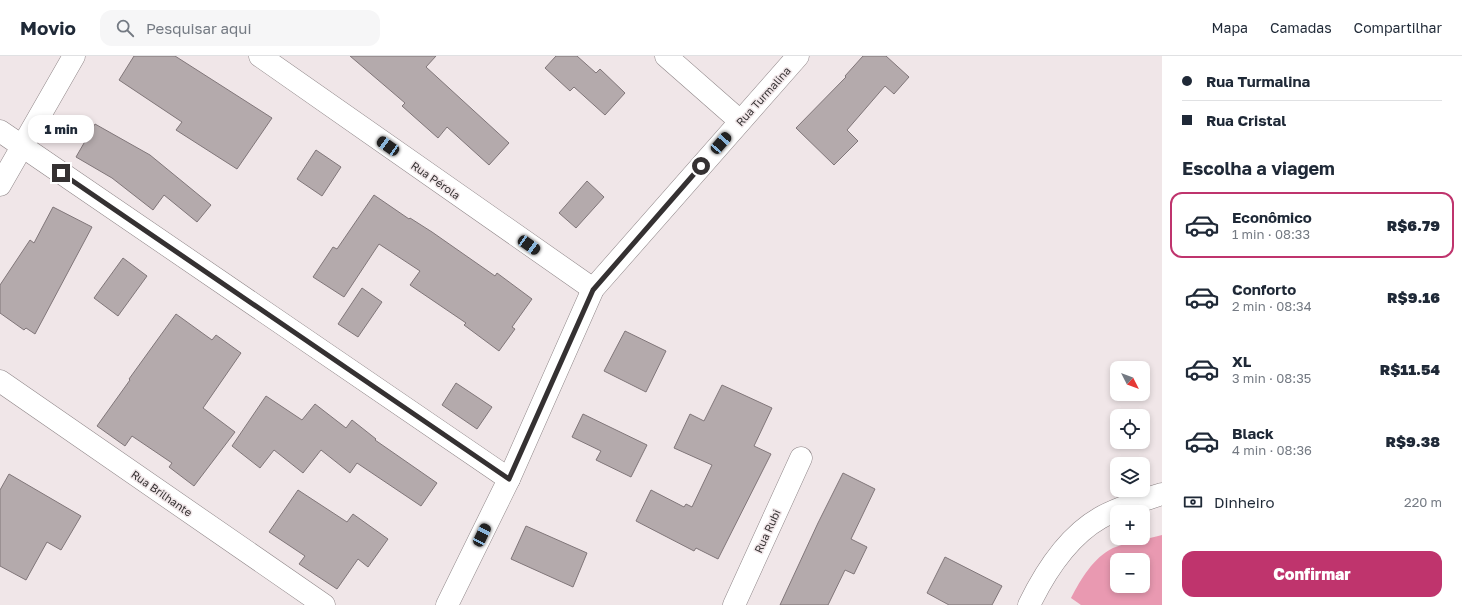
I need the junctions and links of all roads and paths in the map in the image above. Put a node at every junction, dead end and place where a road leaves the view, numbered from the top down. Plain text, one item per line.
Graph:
1 (74, 56) edge
2 (260, 56) edge
3 (666, 56) edge
4 (798, 56) edge
5 (740, 121) junction
6 (0, 131) edge
7 (22, 146) junction
8 (0, 185) edge
9 (593, 290) junction
10 (0, 381) edge
11 (801, 458) dead end
12 (509, 479) junction
13 (1162, 494) edge
14 (324, 605) edge
15 (447, 605) edge
16 (734, 605) edge
17 (1030, 605) edge

1 - 7 street
2 - 9 street, Rua Pérola
3 - 5 street
4 - 5 street, Rua Turmalina
5 - 9 street, Rua Turmalina
6 - 7 street
7 - 8 street
7 - 12 street
9 - 12 street, Rua Turmalina
10 - 14 street, Rua Brilhante
11 - 16 street, Rua Rubi
12 - 15 street, Rua Turmalina
13 - 17 street

